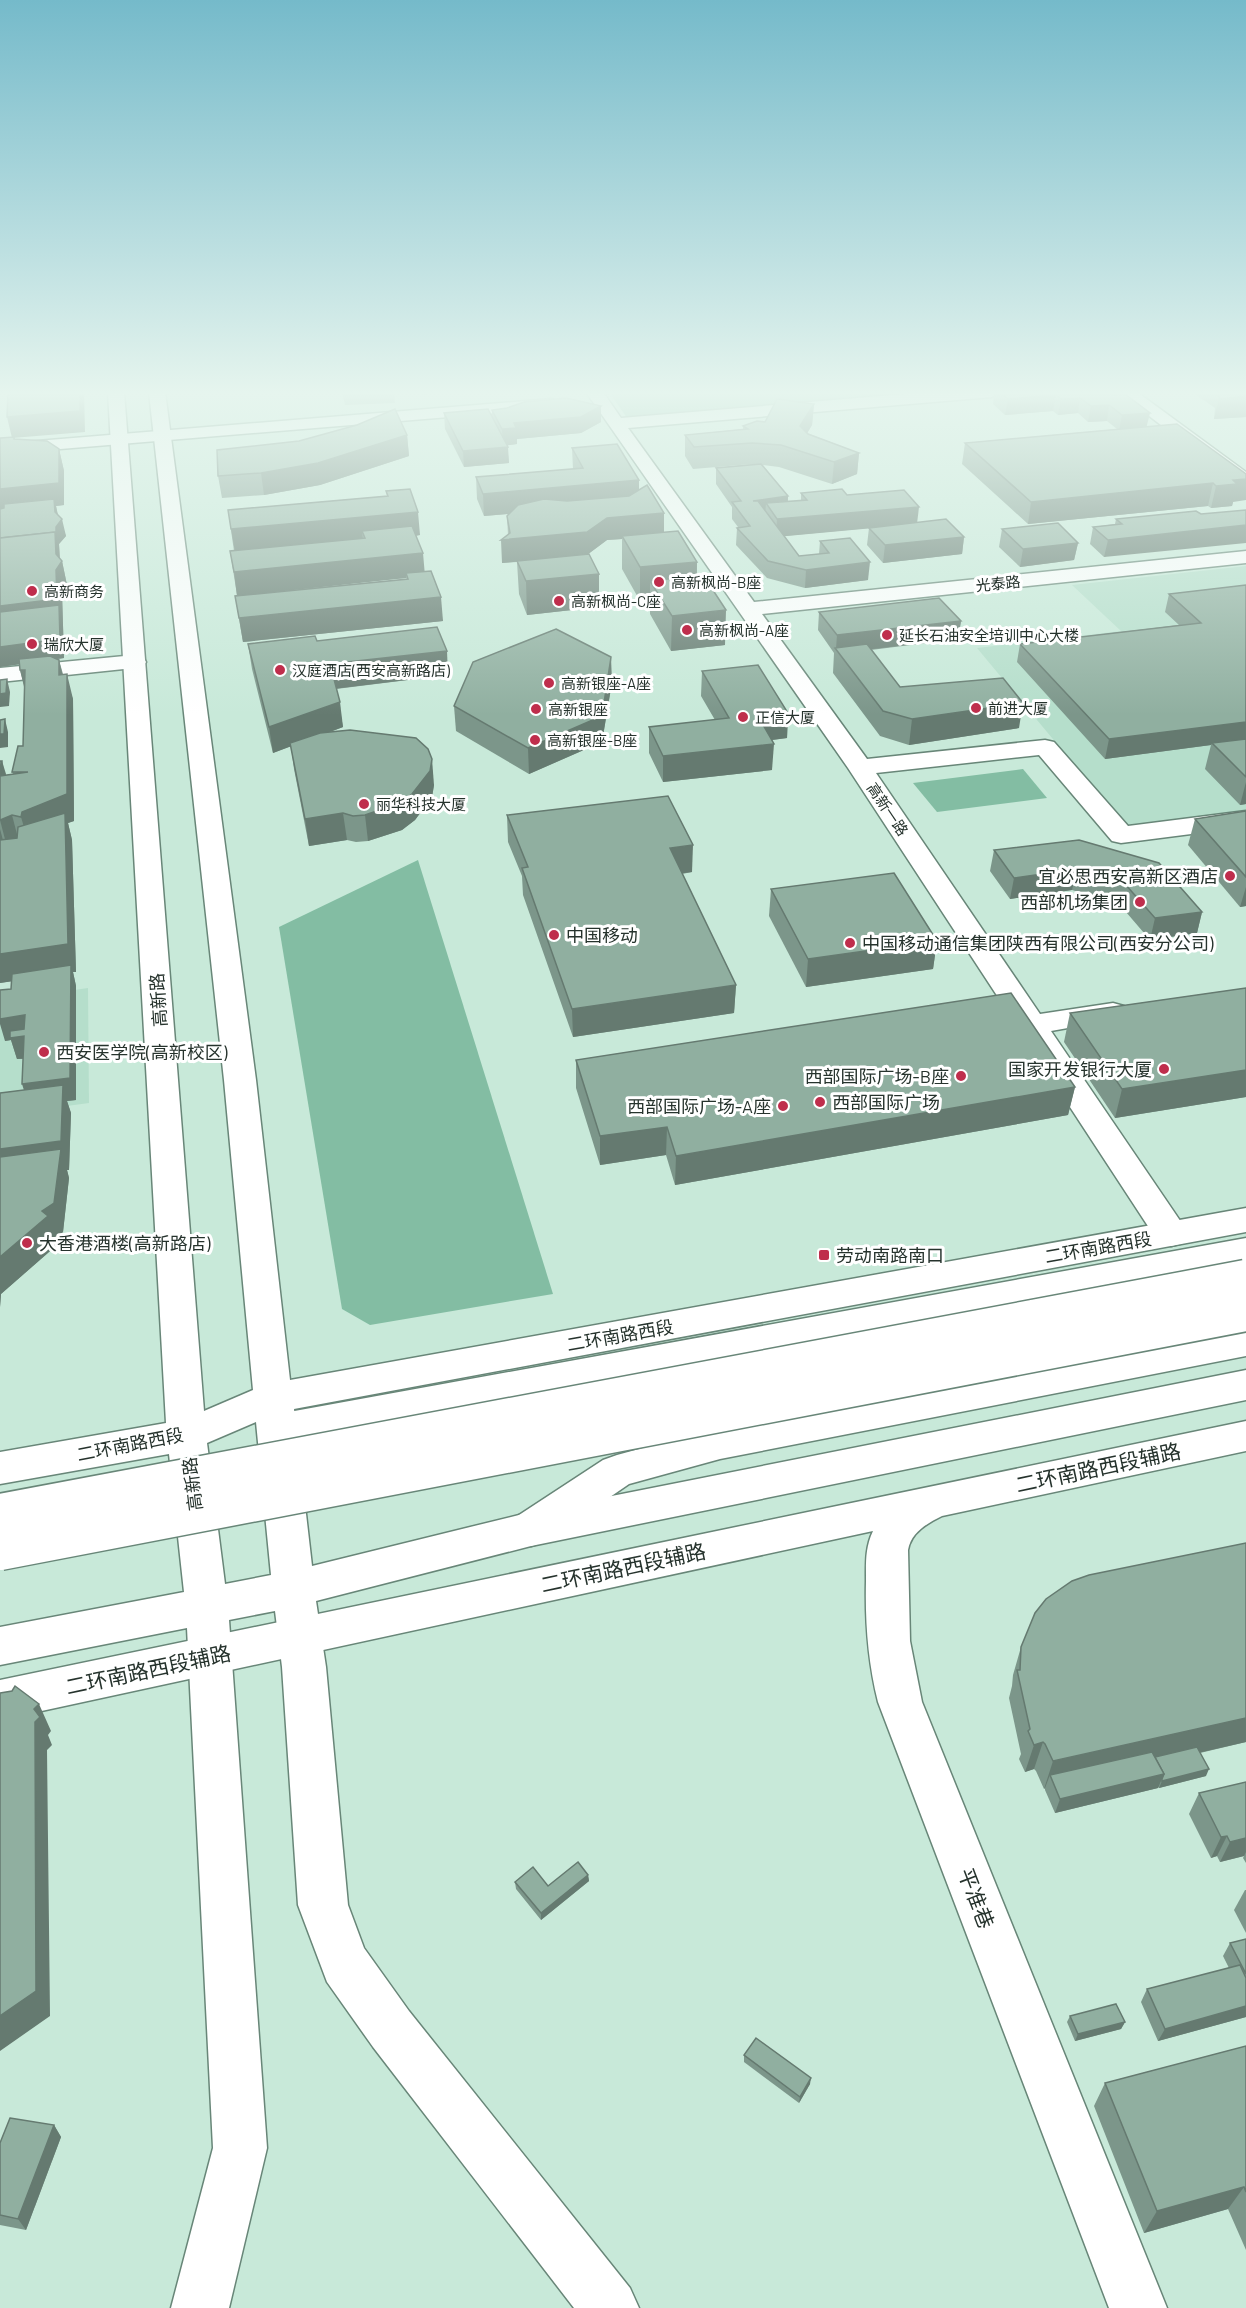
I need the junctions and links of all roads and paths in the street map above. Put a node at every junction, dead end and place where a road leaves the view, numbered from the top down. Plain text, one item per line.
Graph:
1 (123, 500) edge
2 (170, 500) edge
3 (671, 500) edge
4 (1246, 557) edge
5 (750, 609) junction
6 (135, 662) junction
7 (0, 675) edge
8 (860, 767) junction
9 (1246, 819) edge
10 (1145, 1008) edge
11 (1032, 1024) junction
12 (1246, 1220) edge
13 (1171, 1234) junction
14 (1246, 1250) edge
15 (1246, 1280) edge
16 (1246, 1311) edge
17 (1234, 1344) edge
18 (1246, 1385) edge
19 (276, 1414) junction
20 (186, 1435) junction
21 (1246, 1436) edge
22 (0, 1468) edge
23 (939, 1500) junction
24 (0, 1514) edge
25 (531, 1529) junction
26 (0, 1550) edge
27 (207, 1606) junction
28 (297, 1612) junction
29 (0, 1646) edge
30 (211, 1657) junction
31 (0, 1700) edge
32 (200, 2308) edge
33 (610, 2308) edge
34 (1138, 2308) edge

1 - 6 main road, 高新路
2 - 19 main road
3 - 5 main road, 高新一路
4 - 5 main road, 光泰路
5 - 8 main road, 高新一路
6 - 7 main road
6 - 20 main road, 高新路
8 - 9 main road
8 - 11 main road, 高新一路
10 - 11 main road
11 - 13 main road, 高新一路
12 - 13 main road, 二环南路西段
13 - 19 main road, 二环南路西段
14 - 19 main road
15 - 24 main road, bridge
16 - 26 main road, bridge
17 - 25 main road
18 - 25 main road
19 - 20 main road, 二环南路西段
19 - 28 main road
20 - 22 main road, 二环南路西段
20 - 27 main road, 高新路
21 - 23 main road, 二环南路西段辅路
23 - 28 main road, 二环南路西段辅路
23 - 34 main road, 平准巷
25 - 28 main road
27 - 28 main road
27 - 29 main road
27 - 30 main road, 高新路
28 - 30 main road, 二环南路西段辅路
28 - 33 main road
30 - 31 main road, 二环南路西段辅路
30 - 32 main road, 高新路

